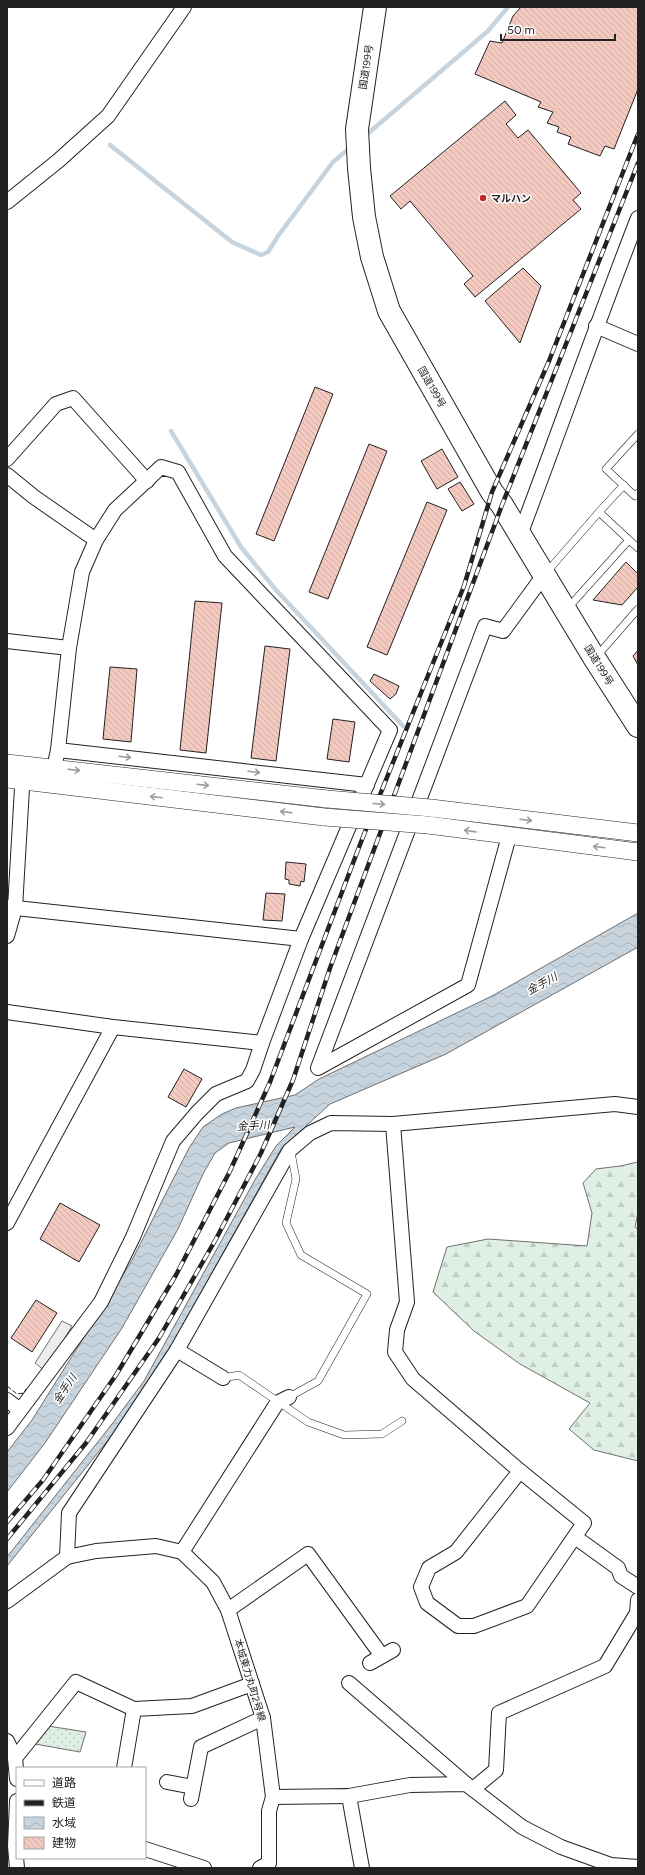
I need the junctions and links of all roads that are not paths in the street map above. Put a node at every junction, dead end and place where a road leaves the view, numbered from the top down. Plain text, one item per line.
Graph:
1 (184, 7) edge
2 (375, 7) edge
3 (7, 202) edge
4 (638, 218) edge
5 (596, 326) junction
6 (638, 344) edge
7 (638, 434) edge
8 (7, 459) edge
9 (7, 475) edge
10 (146, 481) junction
11 (624, 485) junction
12 (637, 495) edge
13 (599, 512) junction
14 (520, 535) junction
15 (96, 540) junction
16 (629, 540) junction
17 (638, 548) edge
18 (544, 575) junction
19 (638, 609) edge
20 (566, 611) junction
21 (7, 641) edge
22 (69, 648) junction
23 (595, 659) junction
24 (638, 726) edge
25 (58, 750) junction
26 (54, 768) junction
27 (15, 772) edge
28 (367, 785) junction
29 (638, 833) edge
30 (509, 836) junction
31 (638, 852) edge
32 (11, 907) edge
33 (7, 936) edge
34 (301, 939) junction
35 (7, 1012) edge
36 (113, 1027) junction
37 (262, 1043) junction
38 (638, 1107) edge
39 (393, 1124) junction
40 (290, 1150) junction
41 (7, 1223) edge
42 (176, 1350) junction
43 (223, 1378) joint
44 (7, 1400) edge
45 (283, 1400) junction
46 (20, 1410) junction
47 (402, 1421) dead end
48 (7, 1428) edge
49 (520, 1471) junction
50 (575, 1537) junction
51 (182, 1552) junction
52 (67, 1557) junction
53 (638, 1587) edge
54 (638, 1600) edge
55 (7, 1601) edge
56 (228, 1610) junction
57 (370, 1663) dead end
58 (349, 1683) dead end
59 (252, 1684) junction
60 (134, 1709) junction
61 (263, 1718) junction
62 (7, 1741) edge
63 (15, 1758) junction
64 (124, 1767) edge
65 (16, 1768) edge
66 (167, 1782) dead end
67 (469, 1786) junction
68 (349, 1796) junction
69 (273, 1797) junction
70 (16, 1816) edge
71 (146, 1848) edge
72 (638, 1867) edge
73 (17, 1868) edge
74 (204, 1868) edge
75 (260, 1868) edge
76 (362, 1868) edge

1 - 3 street
2 - 14 highway, 国道199号
4 - 5 street
5 - 6 street
5 - 14 street
7 - 11 lane
8 - 10 street
9 - 15 street
10 - 15 street
10 - 28 street
11 - 12 lane
11 - 13 lane
13 - 16 lane
13 - 18 lane
14 - 18 highway, 国道199号
15 - 22 street
16 - 17 lane
16 - 20 lane
18 - 20 highway, 国道199号
18 - 30 street
19 - 23 lane
20 - 23 highway, 国道199号
21 - 22 street
22 - 25 street
23 - 24 highway, 国道199号
25 - 26 street
25 -> 28 street
26 - 27 street
26 -> 29 street, bridge
30 -> 27 street, bridge
27 - 32 street
28 - 34 street
31 -> 30 street
32 - 33 street
32 - 34 street
34 - 37 street
35 - 36 street
36 - 37 street
36 - 41 street
37 - 46 street
38 - 39 street
39 - 40 street
39 - 49 street
40 - 42 street
40 - 45 lane
42 - 43 street
42 - 52 street
43 - 45 lane
44 - 46 street
45 - 47 lane
45 - 51 street
46 - 48 street
49 - 50 street
49 - 50 street
50 - 53 street
51 - 52 street
51 - 56 street, 本城東力丸町2号線
52 - 55 street
54 - 67 street
56 - 57 street
56 - 59 street, 本城東力丸町2号線
58 - 67 street
59 - 60 street
59 - 61 street, 本城東力丸町2号線
60 - 63 street
60 - 64 street
61 - 66 street
61 - 69 street, 本城東力丸町2号線
62 - 63 street
63 - 65 street
67 - 68 street
67 - 72 street
68 - 69 street
68 - 76 street
69 - 75 street, 本城東力丸町2号線
70 - 73 street
71 - 74 street

